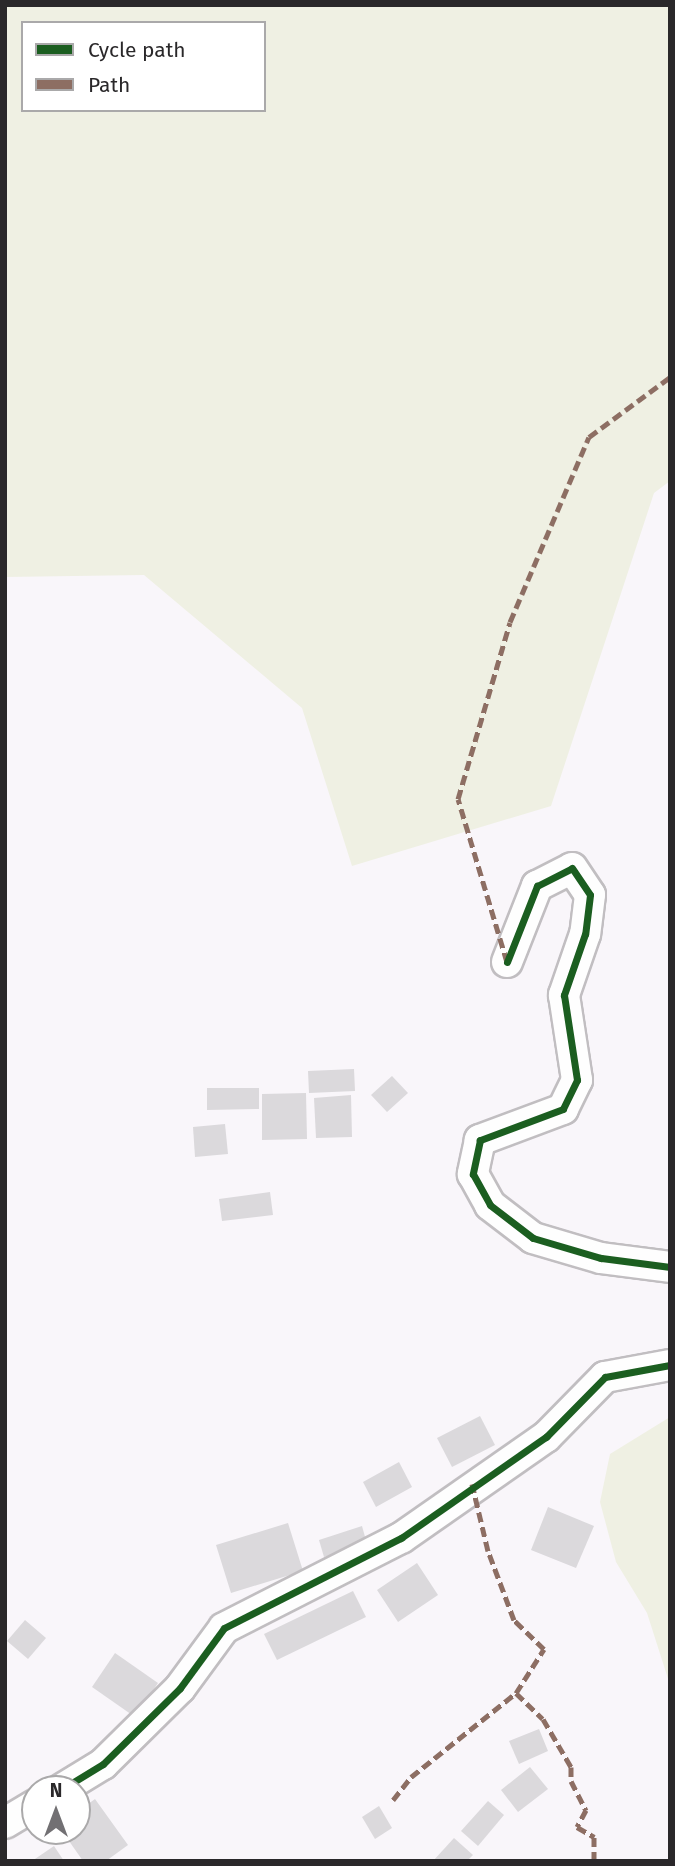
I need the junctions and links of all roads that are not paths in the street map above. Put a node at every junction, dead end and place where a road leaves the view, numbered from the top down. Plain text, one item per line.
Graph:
1 (507, 962) dead end
2 (670, 1267) edge
3 (670, 1365) edge
4 (85, 1775) edge
5 (21, 1813) edge
6 (5, 1823) edge

1 - 2 street
3 - 4 street
5 - 6 street

